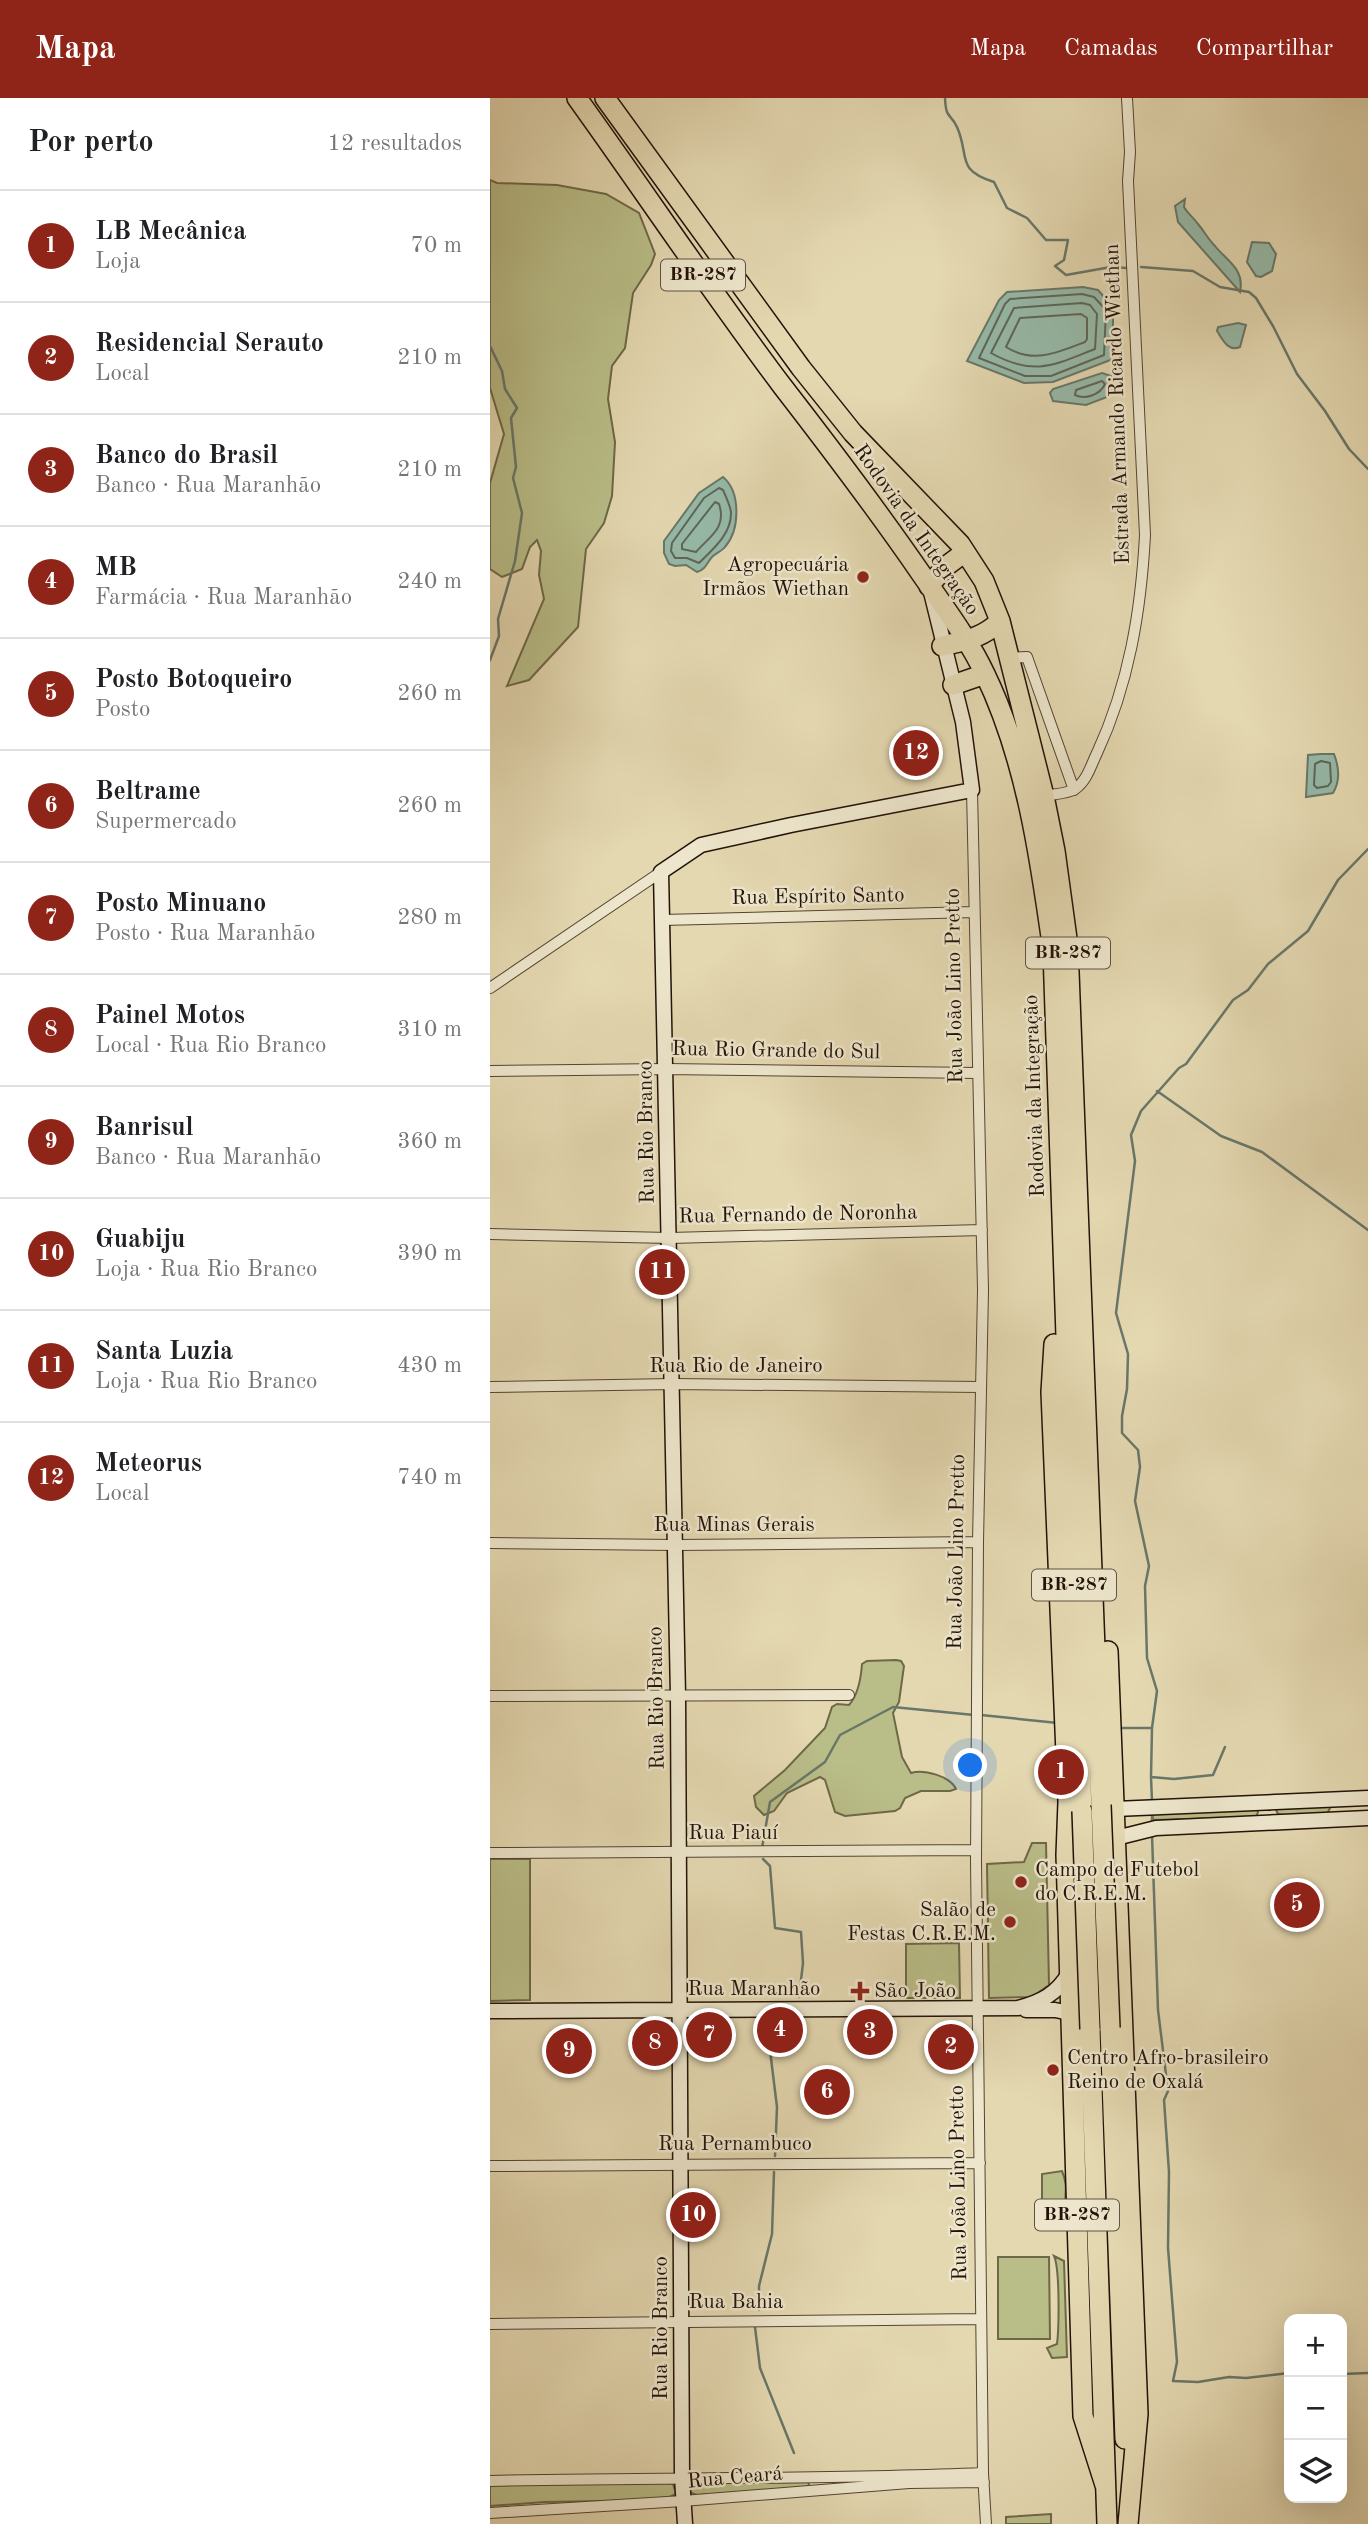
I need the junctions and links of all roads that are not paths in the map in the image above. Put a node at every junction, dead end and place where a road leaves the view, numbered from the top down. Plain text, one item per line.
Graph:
1 (577, 98) edge
2 (605, 98) edge
3 (1127, 98) edge
4 (965, 552) junction
5 (929, 586) junction
6 (1000, 621) junction
7 (966, 640) junction
8 (942, 646) junction
9 (1009, 658) junction
10 (985, 674) junction
11 (953, 685) junction
12 (972, 790) junction
13 (1074, 790) junction
14 (1044, 796) junction
15 (661, 872) junction
16 (974, 912) junction
17 (662, 920) junction
18 (490, 988) edge
19 (666, 1069) junction
20 (490, 1071) edge
21 (977, 1073) junction
22 (982, 1230) junction
23 (490, 1234) edge
24 (670, 1237) junction
25 (1072, 1255) junction
26 (673, 1384) junction
27 (490, 1387) edge
28 (981, 1387) junction
29 (978, 1542) junction
30 (490, 1544) edge
31 (676, 1545) junction
32 (849, 1695) dead end
33 (490, 1696) edge
34 (678, 1696) junction
35 (1368, 1798) edge
36 (1091, 1811) junction
37 (1368, 1818) edge
38 (1116, 1838) junction
39 (976, 1850) junction
40 (679, 1852) junction
41 (490, 1853) edge
42 (1069, 1973) junction
43 (978, 2008) junction
44 (1018, 2008) junction
45 (490, 2011) edge
46 (679, 2011) junction
47 (1124, 2012) junction
48 (1070, 2013) junction
49 (1100, 2029) junction
50 (681, 2163) junction
51 (980, 2163) junction
52 (490, 2166) edge
53 (981, 2319) junction
54 (682, 2322) junction
55 (490, 2324) edge
56 (682, 2477) junction
57 (983, 2478) junction
58 (909, 2480) junction
59 (490, 2481) edge
60 (1105, 2485) junction
61 (683, 2501) junction
62 (490, 2513) edge
63 (685, 2524) edge
64 (986, 2524) edge
65 (1107, 2524) edge
66 (1127, 2524) edge

1 - 5 highway, Rodovia da Integração / BR-287
2 - 4 highway, Rodovia da Integração / BR-287
3 - 13 street, Estrada Armando Ricardo Wiethan
4 - 5 highway
4 - 6 highway, Rodovia da Integração / BR-287
5 - 7 highway, Rodovia da Integração / BR-287
5 - 8 street, Rua João Lino Pretto
6 - 7 highway
6 - 9 highway, Rodovia da Integração / BR-287
7 - 8 highway
7 - 10 highway, Rodovia da Integração / BR-287
8 - 11 street, Rua João Lino Pretto
9 - 13 street
9 - 14 highway, Rodovia da Integração / BR-287
10 - 11 highway
10 - 25 highway, Rodovia da Integração / BR-287
11 - 12 street, Rua João Lino Pretto
12 - 15 street
12 - 16 street, Rua João Lino Pretto
13 - 14 street
14 - 25 highway, Rodovia da Integração / BR-287
15 - 17 street, Rua Rio Branco
15 - 18 street
16 - 17 street, Rua Espírito Santo
16 - 21 street, Rua João Lino Pretto
17 - 19 street, Rua Rio Branco
19 - 20 street, Rua Rio Grande do Sul
19 - 21 street, Rua Rio Grande do Sul
19 - 24 street, Rua Rio Branco
21 - 22 street, Rua João Lino Pretto
22 - 24 street, Rua Fernando de Noronha
22 - 28 street, Rua João Lino Pretto
23 - 24 street, Rua Fernando de Noronha
24 - 26 street, Rua Rio Branco
25 - 36 highway, Rodovia da Integração / BR-287
25 - 36 highway, BR-287
26 - 27 street, Rua Rio de Janeiro
26 - 28 street, Rua Rio de Janeiro
26 - 31 street, Rua Rio Branco
28 - 29 street, Rua João Lino Pretto
29 - 31 street, Rua Minas Gerais
29 - 39 street, Rua João Lino Pretto
30 - 31 street, Rua Minas Gerais
31 - 34 street, Rua Rio Branco
32 - 34 street
33 - 34 street
34 - 40 street, Rua Rio Branco
35 - 36 street
36 - 38 highway, BR-287
36 - 42 highway, BR-287
36 - 49 highway, BR-287, bridge
37 - 38 street
38 - 47 highway, BR-287
39 - 40 street, Rua Piauí
39 - 43 street, Rua João Lino Pretto
40 - 41 street, Rua Piauí
40 - 46 street, Rua Rio Branco
42 - 44 street, Rua Maranhão
42 - 48 highway, BR-287
43 - 44 street, Rua Maranhão
43 - 46 street, Rua Maranhão
43 - 51 street, Rua João Lino Pretto
44 - 48 street, Rua Maranhão
45 - 46 street, Rua Maranhão
46 - 50 street, Rua Rio Branco
47 - 48 highway
47 - 66 highway, BR-287
48 - 60 highway, BR-287
49 - 60 highway, BR-287
49 - 66 highway, BR-287
50 - 51 street, Rua Pernambuco
50 - 52 street, Rua Pernambuco
50 - 54 street, Rua Rio Branco
51 - 53 street, Rua João Lino Pretto
53 - 54 street, Rua Bahia
53 - 57 street, Rua João Lino Pretto
54 - 55 street, Rua Bahia
54 - 56 street, Rua Rio Branco
56 - 58 street
56 - 59 street
56 - 61 street, Rua Rio Branco
57 - 58 street, Rua Ceará
57 - 64 street, Rua João Lino Pretto
58 - 61 street, Rua Ceará
60 - 65 highway, BR-287
61 - 62 street, Rua Ceará
61 - 63 street, Rua Rio Branco

